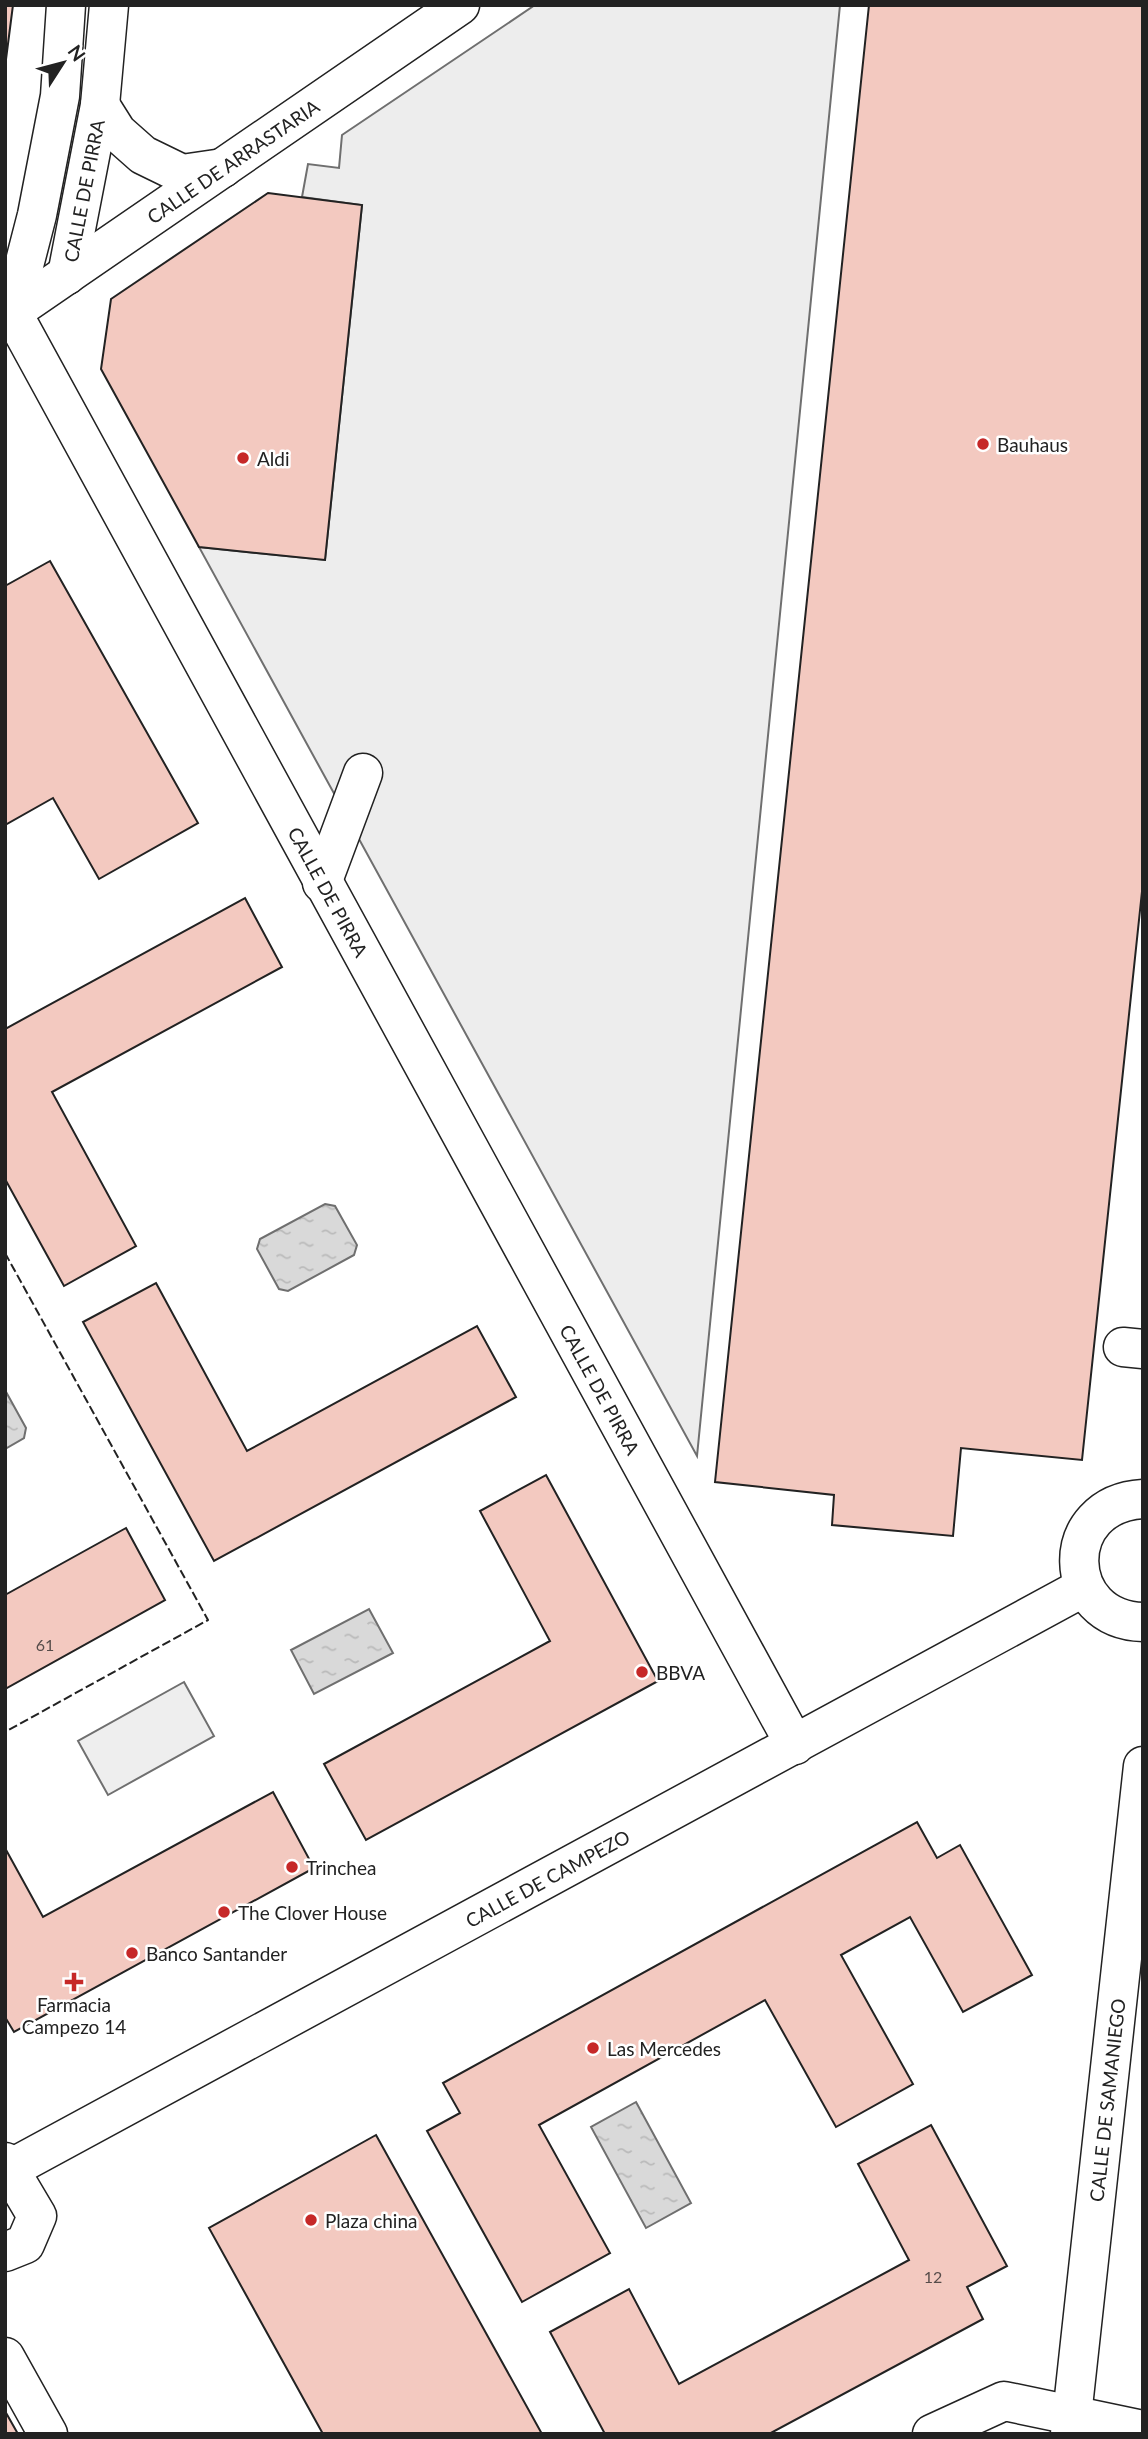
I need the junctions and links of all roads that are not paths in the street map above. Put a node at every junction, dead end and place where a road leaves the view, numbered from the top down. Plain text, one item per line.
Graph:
1 (66, 5) edge
2 (109, 5) edge
3 (460, 5) edge
4 (100, 106) junction
5 (223, 168) junction
6 (67, 275) junction
7 (9, 315) edge
8 (363, 773) dead end
9 (322, 883) junction
10 (1143, 1499) edge
11 (1084, 1587) junction
12 (1143, 1622) edge
13 (795, 1745) junction
14 (1143, 1766) edge
15 (7, 2168) edge
16 (5, 2252) edge
17 (5, 2357) edge
18 (1071, 2424) edge
19 (1143, 2430) edge
20 (48, 2434) edge
21 (932, 2434) edge

1 - 7 street
2 - 4 street, CALLE DE PIRRA
3 - 5 street, CALLE DE ARRASTARIA
4 - 5 street, CALLE DE PIRRA
4 - 6 street, CALLE DE PIRRA
5 - 6 street, CALLE DE ARRASTARIA
6 - 7 street, CALLE DE ARRASTARIA
7 - 9 street, CALLE DE PIRRA
8 - 9 street
9 - 13 street, CALLE DE PIRRA
10 - 11 street
11 - 12 street
11 - 13 street, CALLE DE CAMPEZO
13 - 15 street, CALLE DE CAMPEZO
14 - 18 street, CALLE DE SAMANIEGO
15 - 16 street
17 - 20 street
18 - 19 street
18 - 21 street

